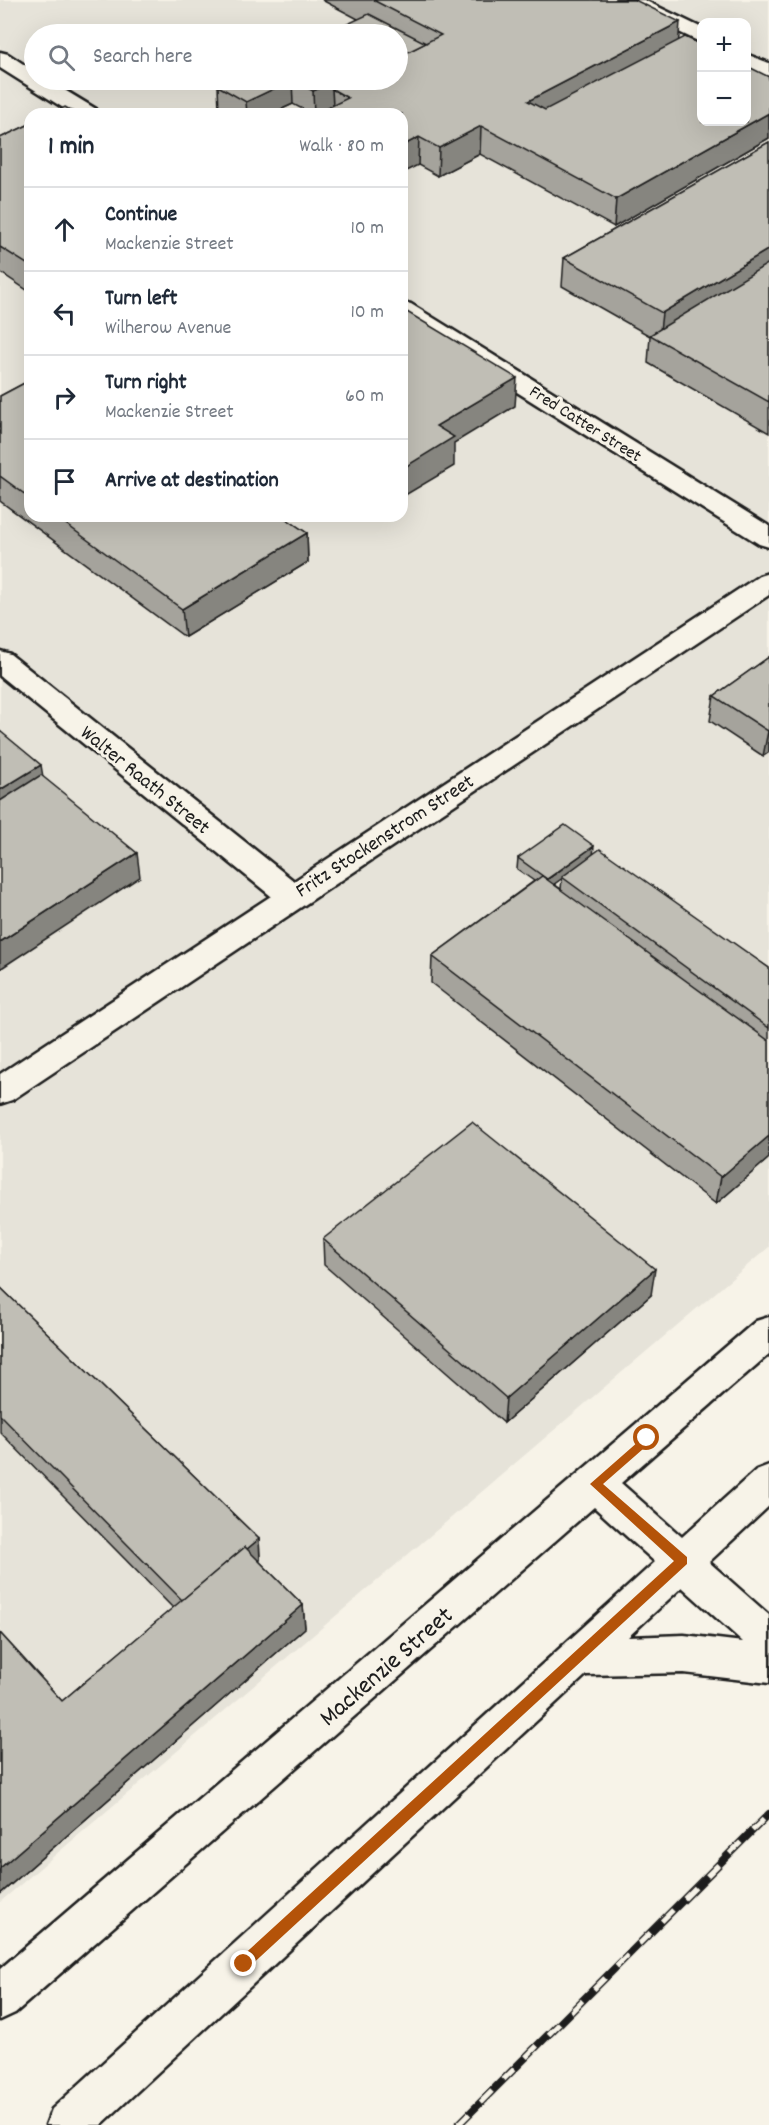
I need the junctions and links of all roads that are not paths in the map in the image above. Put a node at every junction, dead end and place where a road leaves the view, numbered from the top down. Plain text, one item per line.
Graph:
1 (627, 0) edge
2 (697, 35) edge
3 (0, 59) edge
4 (751, 62) edge
5 (769, 71) edge
6 (24, 74) edge
7 (50, 90) edge
8 (78, 108) edge
9 (408, 313) edge
10 (769, 537) edge
11 (769, 582) edge
12 (0, 661) edge
13 (291, 896) junction
14 (0, 1091) edge
15 (769, 1332) edge
16 (769, 1482) edge
17 (595, 1484) junction
18 (682, 1561) junction
19 (769, 1640) edge
20 (577, 1657) junction
21 (769, 1664) edge
22 (0, 1998) edge
23 (68, 2125) edge

1 - 2 street
3 - 6 street
4 - 5 street
7 - 8 street
9 - 10 street, Fred Catter Street
11 - 13 street, Fritz Stockenstrom Street
12 - 13 street, Walter Raath Street
13 - 14 street, Fritz Stockenstrom Street
15 - 17 street, Mackenzie Street
16 - 18 street
17 - 18 street
17 - 22 street, Mackenzie Street
18 - 19 street
18 - 20 street
20 - 21 street
20 - 23 street

